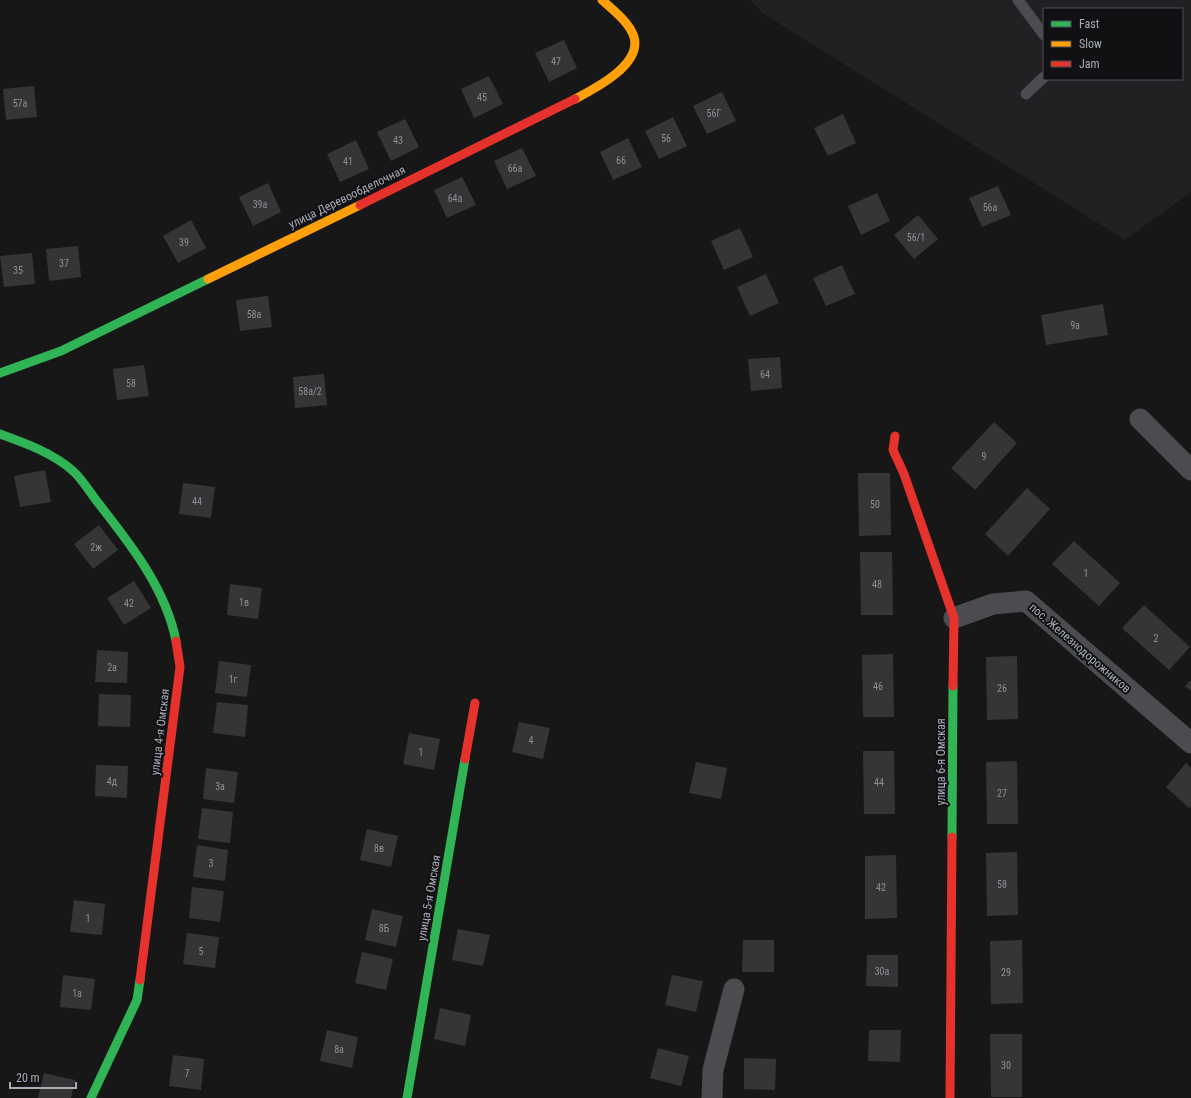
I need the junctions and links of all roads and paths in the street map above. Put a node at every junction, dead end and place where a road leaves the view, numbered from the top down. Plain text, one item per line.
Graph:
1 (602, 0) edge
2 (1018, 0) edge
3 (1043, 34) edge
4 (1043, 79) edge
5 (1026, 94) dead end
6 (0, 373) edge
7 (1140, 419) dead end
8 (0, 434) edge
9 (895, 436) dead end
10 (1191, 470) edge
11 (954, 618) junction
12 (475, 703) dead end
13 (1191, 744) edge
14 (734, 989) dead end
15 (91, 1098) edge
16 (407, 1098) edge
17 (712, 1098) edge
18 (950, 1098) edge

1 - 6 street, улица Деревообделочная
2 - 3 lane
4 - 5 lane
7 - 10 street
8 - 15 street, улица 4-я Омская
9 - 11 street, улица 6-я Омская
11 - 13 street, пос. Железнодорожников
11 - 18 street, улица 6-я Омская
12 - 16 street, улица 5-я Омская
14 - 17 street

